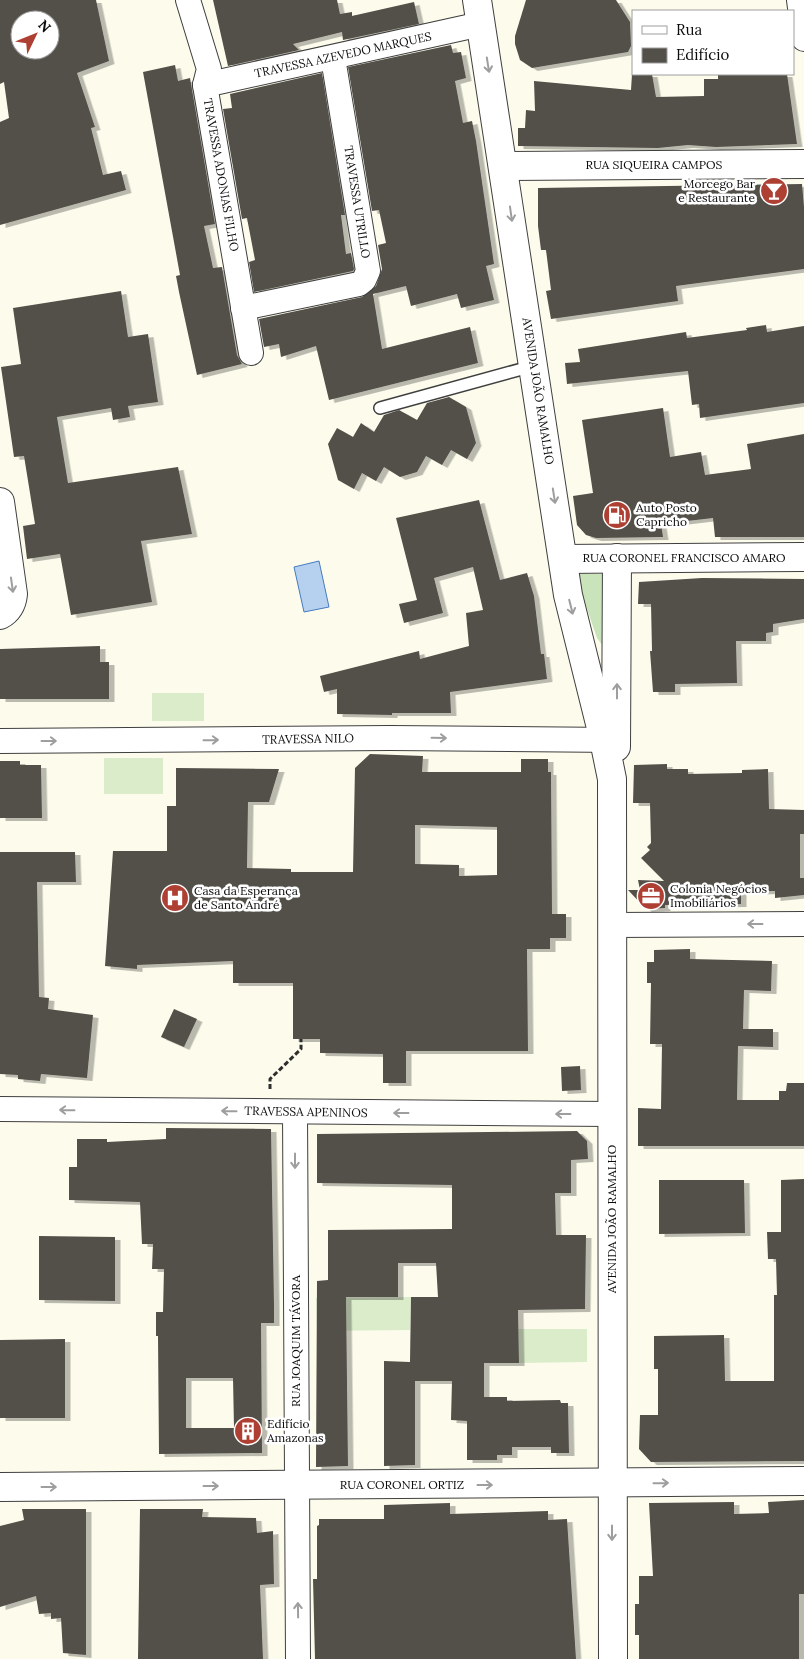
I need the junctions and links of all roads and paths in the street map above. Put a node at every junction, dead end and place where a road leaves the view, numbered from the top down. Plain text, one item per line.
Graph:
1 (188, 0) edge
2 (799, 0) edge
3 (479, 12) edge
4 (804, 39) edge
5 (333, 58) junction
6 (205, 85) junction
7 (804, 164) edge
8 (504, 166) junction
9 (243, 308) junction
10 (251, 353) dead end
11 (534, 366) junction
12 (380, 408) dead end
13 (0, 502) edge
14 (804, 557) edge
15 (617, 558) junction
16 (563, 559) junction
17 (0, 615) edge
18 (611, 740) junction
19 (0, 741) edge
20 (804, 924) edge
21 (612, 925) junction
22 (301, 1039) dead end
23 (270, 1093) dead end
24 (0, 1109) edge
25 (296, 1112) junction
26 (612, 1114) junction
27 (804, 1481) edge
28 (612, 1484) junction
29 (296, 1486) junction
30 (0, 1487) edge
31 (298, 1659) edge
32 (613, 1659) edge

1 - 6 street, TRAVESSA ADONIAS FILHO
2 - 4 street
3 - 5 street, TRAVESSA AZEVEDO MARQUES
3 -> 8 street, AVENIDA JOÃO RAMALHO
5 - 6 street, TRAVESSA AZEVEDO MARQUES
5 - 9 street, TRAVESSA UTRILLO
6 - 9 street, TRAVESSA ADONIAS FILHO
7 - 8 street, RUA SIQUEIRA CAMPOS
8 -> 11 street, AVENIDA JOÃO RAMALHO
9 - 10 street, TRAVESSA ADONIAS FILHO
11 - 12 lane
11 -> 16 street, AVENIDA JOÃO RAMALHO
13 -> 17 street
14 - 15 street, RUA CORONEL FRANCISCO AMARO
15 - 16 street, RUA CORONEL FRANCISCO AMARO
18 -> 15 street, AVENIDA JOÃO RAMALHO
16 -> 18 street, AVENIDA JOÃO RAMALHO
19 -> 18 street, TRAVESSA NILO
18 - 21 street, AVENIDA JOÃO RAMALHO
20 -> 21 street
21 - 26 street, AVENIDA JOÃO RAMALHO
22 - 23 path
25 -> 24 street, TRAVESSA APENINOS
26 -> 25 street, TRAVESSA APENINOS
25 -> 29 street, RUA JOAQUIM TÁVORA
26 - 28 street, AVENIDA JOÃO RAMALHO
28 -> 27 street, RUA CORONEL ORTIZ
29 -> 28 street, RUA CORONEL ORTIZ
28 -> 32 street, AVENIDA JOÃO RAMALHO
30 -> 29 street, RUA CORONEL ORTIZ
31 -> 29 street, RUA JOAQUIM TÁVORA

